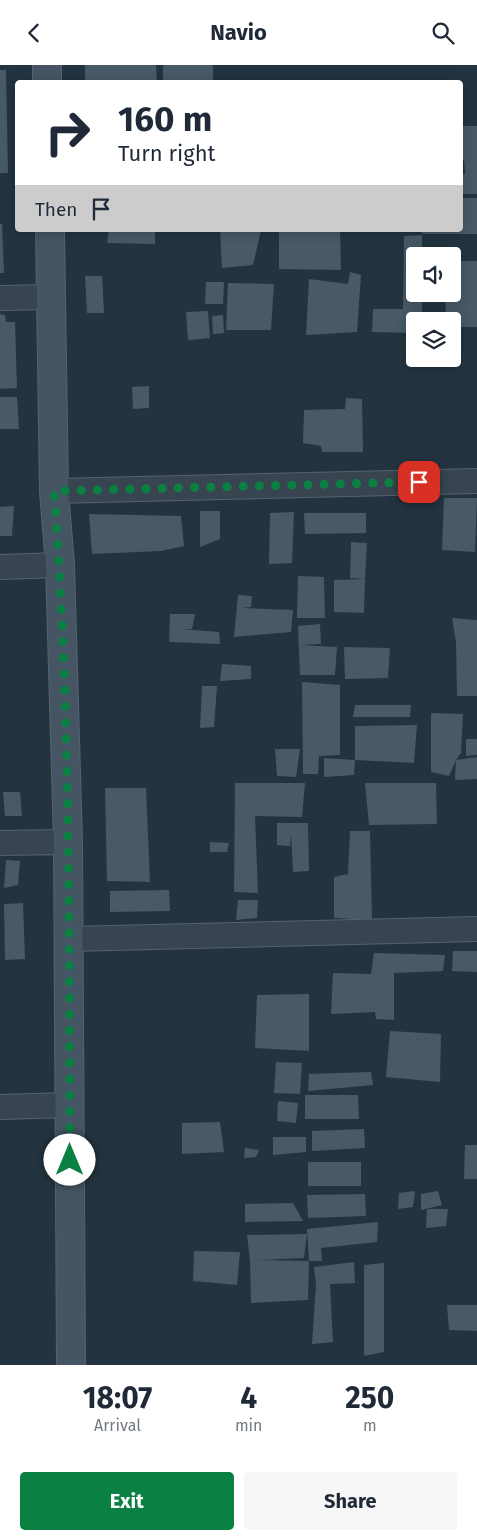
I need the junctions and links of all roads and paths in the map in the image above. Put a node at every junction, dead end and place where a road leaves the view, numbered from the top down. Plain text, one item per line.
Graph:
1 (47, 65) edge
2 (47, 80) edge
3 (50, 232) edge
4 (51, 297) junction
5 (0, 298) edge
6 (477, 481) edge
7 (54, 491) junction
8 (60, 565) junction
9 (0, 567) edge
10 (68, 842) junction
11 (0, 843) edge
12 (477, 929) edge
13 (70, 939) junction
14 (70, 1105) junction
15 (0, 1107) edge
16 (71, 1365) edge

1 - 2 street
3 - 4 street
4 - 5 street
4 - 7 street
6 - 7 street
7 - 8 street
8 - 9 street
8 - 10 street
10 - 11 street
10 - 13 street
12 - 13 street
13 - 14 street
14 - 15 street
14 - 16 street

